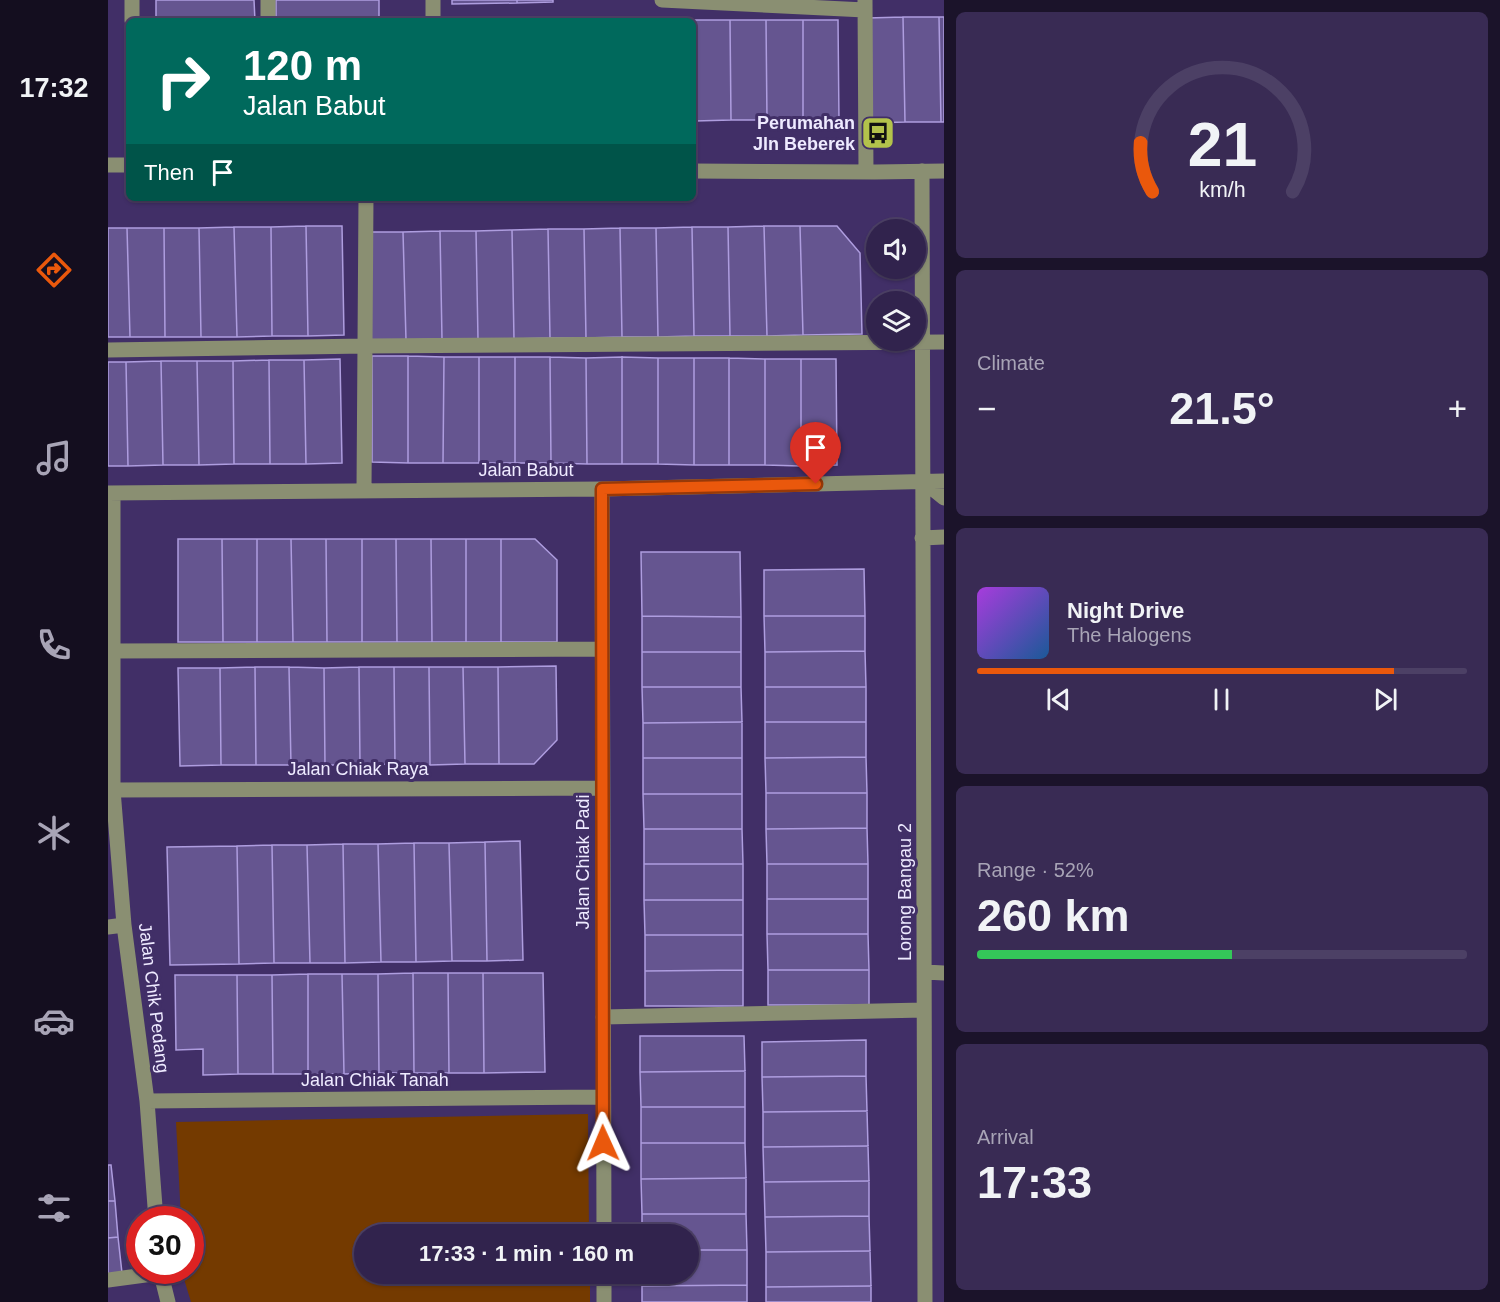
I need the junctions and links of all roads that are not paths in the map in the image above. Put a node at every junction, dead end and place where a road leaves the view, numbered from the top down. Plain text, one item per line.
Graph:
1 (132, 0) edge
2 (268, 0) edge
3 (433, 0) edge
4 (662, 0) edge
5 (865, 5) edge
6 (132, 18) edge
7 (268, 18) edge
8 (433, 18) edge
9 (108, 165) edge
10 (126, 165) edge
11 (696, 171) edge
12 (922, 171) junction
13 (944, 171) edge
14 (866, 172) junction
15 (366, 201) edge
16 (923, 291) edge
17 (866, 342) edge
18 (926, 342) edge
19 (944, 342) edge
20 (365, 346) junction
21 (108, 350) edge
22 (923, 351) edge
23 (923, 481) junction
24 (944, 481) edge
25 (602, 489) junction
26 (364, 490) junction
27 (111, 493) edge
28 (944, 498) edge
29 (944, 537) edge
30 (922, 538) junction
31 (602, 649) junction
32 (113, 651) junction
33 (602, 788) junction
34 (113, 790) junction
35 (124, 925) junction
36 (108, 927) edge
37 (925, 972) junction
38 (944, 973) edge
39 (924, 1010) junction
40 (603, 1017) junction
41 (603, 1098) junction
42 (147, 1101) junction
43 (155, 1206) edge
44 (604, 1224) edge
45 (126, 1277) edge
46 (108, 1280) edge
47 (163, 1284) edge
48 (604, 1284) edge
49 (168, 1302) edge
50 (604, 1302) edge
51 (925, 1302) edge

1 - 6 street
2 - 7 street
3 - 8 street
4 - 5 street
5 - 14 street
9 - 10 street
11 - 14 street
12 - 13 street
12 - 14 street
12 - 16 street, Lorong Bangau 2
15 - 20 street
17 - 20 street
18 - 19 street
20 - 21 street
20 - 26 street
22 - 23 street, Lorong Bangau 2
23 - 24 street, Jalan Babut
23 - 25 street, Jalan Babut
23 - 28 street
23 - 30 street, Lorong Bangau 2
25 - 26 street, Jalan Babut
25 - 31 street, Jalan Chiak Padi
26 - 27 street, Jalan Babut
27 - 32 street, Jalan Chik Pedang
29 - 30 street
30 - 37 street, Lorong Bangau 2
31 - 32 street
31 - 33 street, Jalan Chiak Padi
32 - 34 street, Jalan Chik Pedang
33 - 34 street, Jalan Chiak Raya
33 - 40 street, Jalan Chiak Padi
34 - 35 street, Jalan Chik Pedang
35 - 36 street
35 - 42 street, Jalan Chik Pedang
37 - 38 street
37 - 39 street, Lorong Bangau 2
39 - 40 street
39 - 51 street, Lorong Bangau 2
40 - 41 street, Jalan Chiak Padi
41 - 42 street, Jalan Chiak Tanah
41 - 44 street, Jalan Chiak Padi
42 - 43 street, Jalan Chik Pedang
45 - 46 street
47 - 49 street
48 - 50 street

